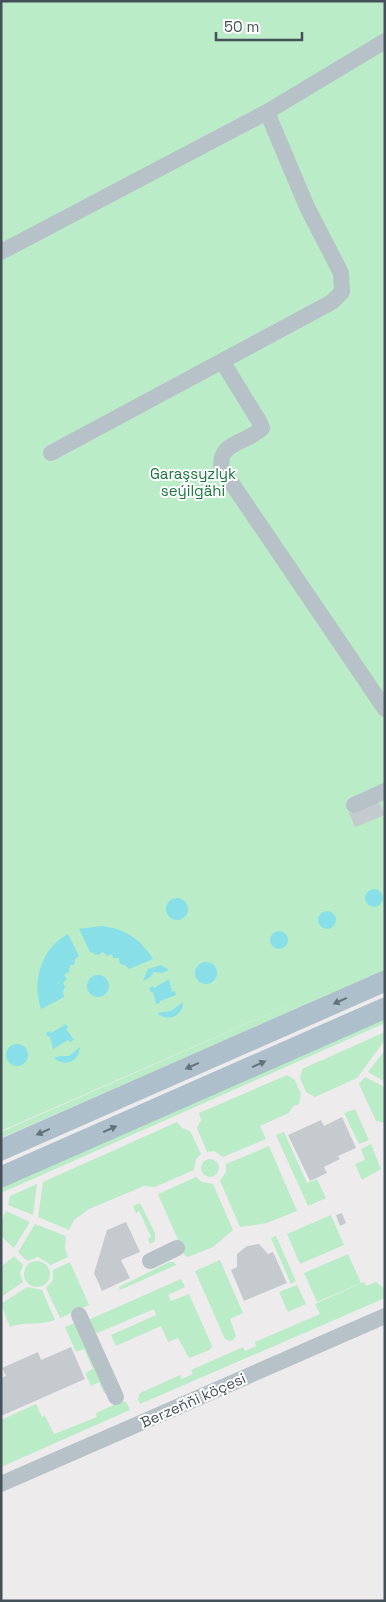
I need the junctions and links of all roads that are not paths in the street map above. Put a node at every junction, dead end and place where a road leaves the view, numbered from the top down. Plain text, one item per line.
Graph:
1 (385, 41) edge
2 (267, 112) junction
3 (1, 252) edge
4 (222, 361) junction
5 (51, 453) dead end
6 (385, 709) edge
7 (385, 791) edge
8 (354, 805) dead end
9 (385, 981) edge
10 (385, 1008) edge
11 (1, 1150) edge
12 (1, 1177) edge
13 (177, 1248) dead end
14 (150, 1261) dead end
15 (80, 1315) dead end
16 (385, 1316) edge
17 (116, 1397) dead end
18 (1, 1484) edge

1 - 2 street
2 - 3 street
2 - 4 street
4 - 5 street
4 - 6 street
7 - 8 street
9 -> 11 main road
12 -> 10 main road
13 - 14 street
15 - 17 street
16 - 18 street, Berzeňňi köçesi

